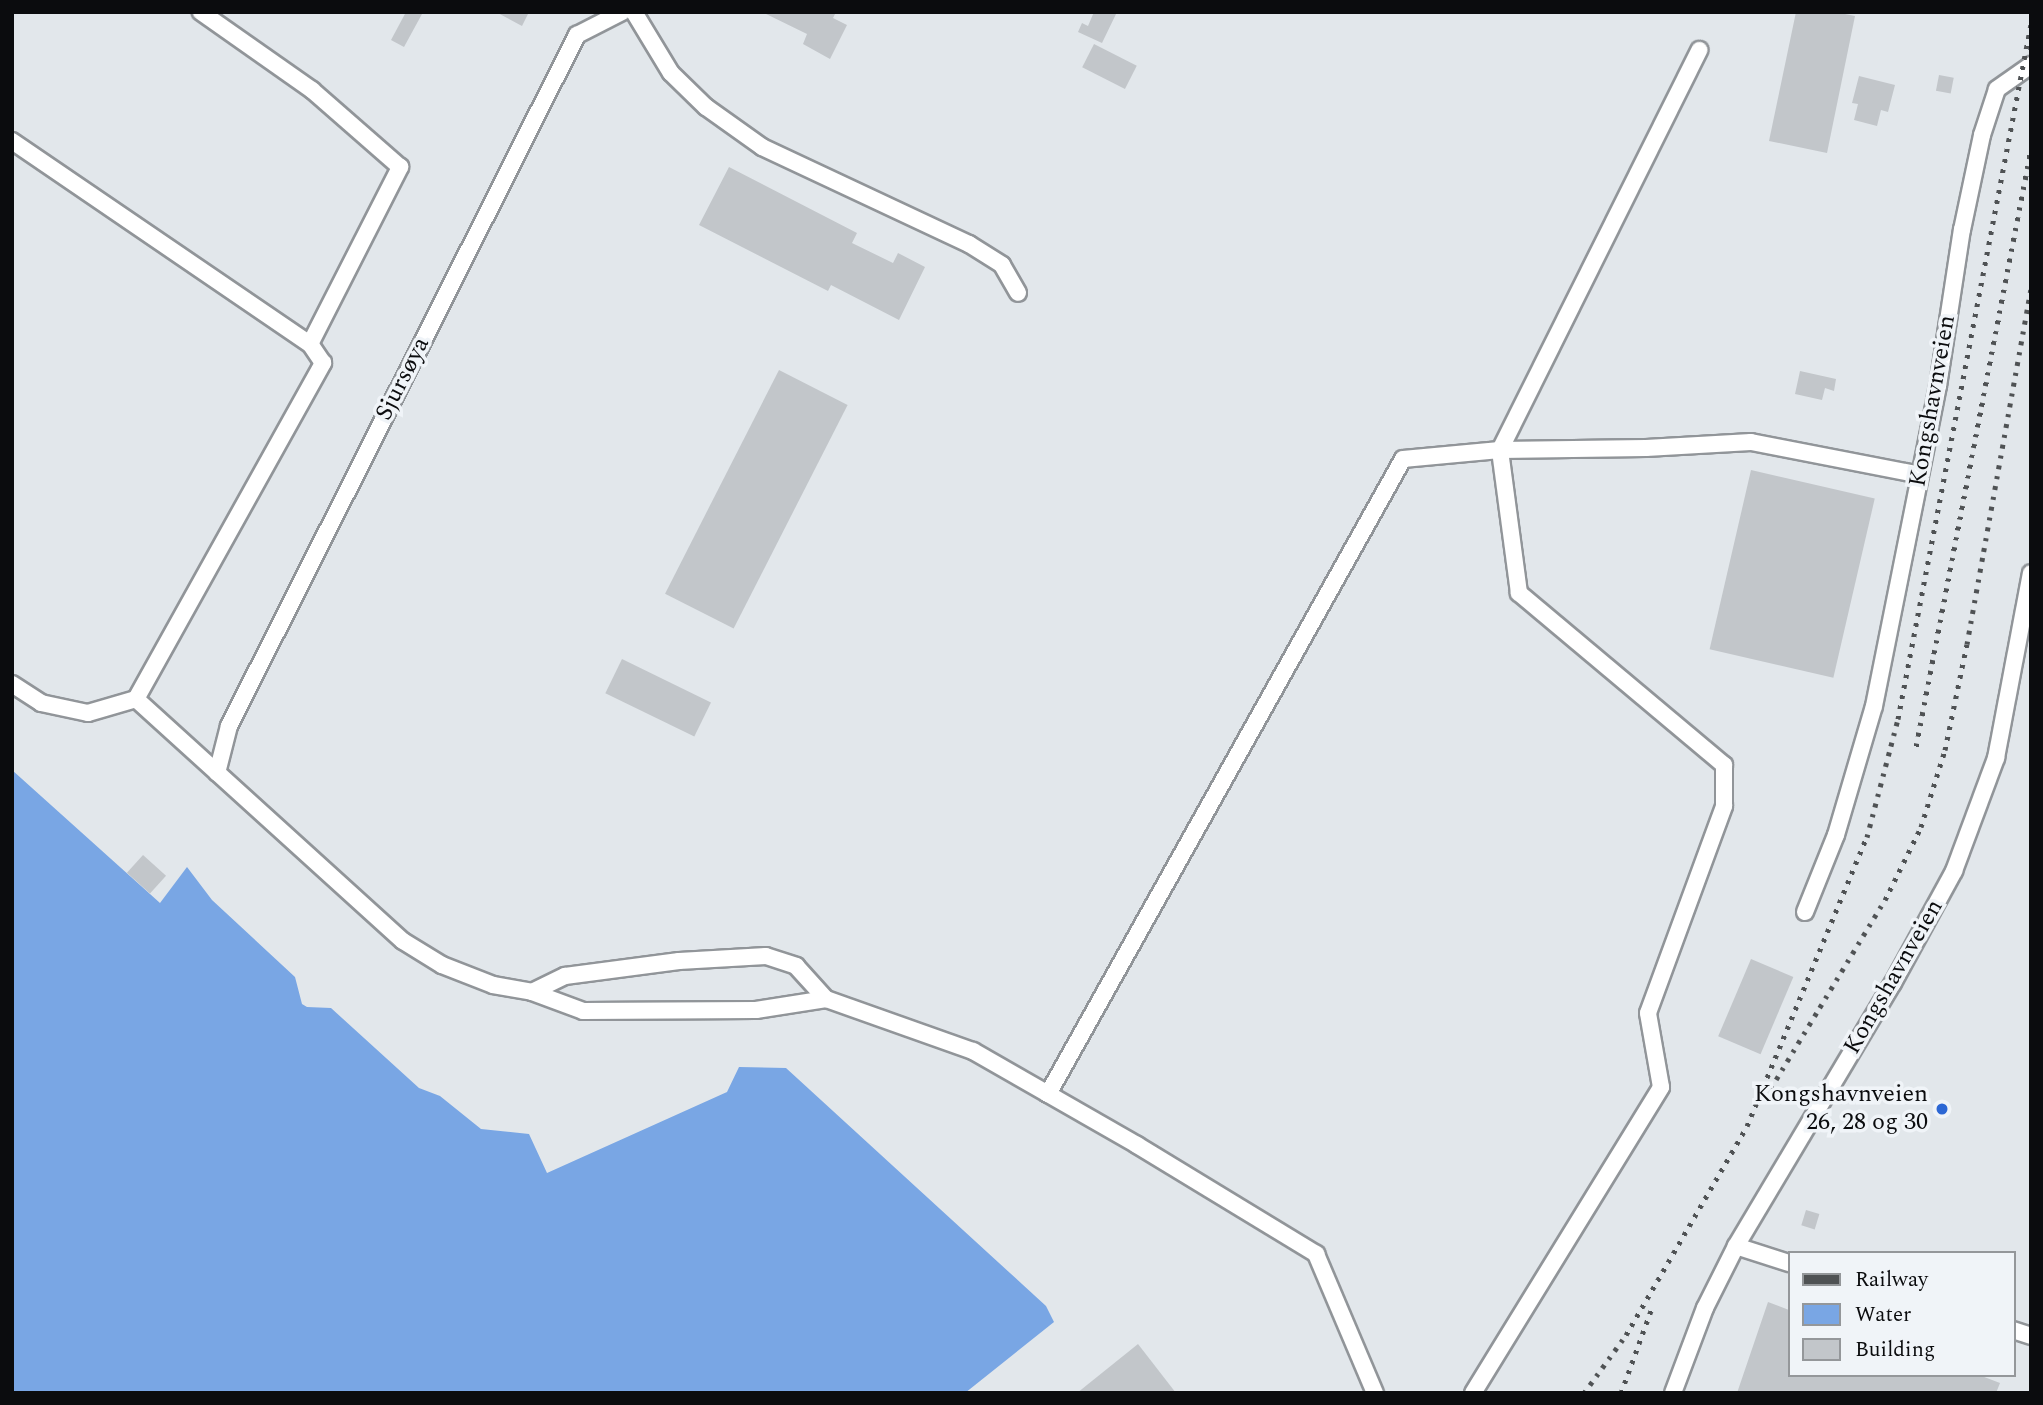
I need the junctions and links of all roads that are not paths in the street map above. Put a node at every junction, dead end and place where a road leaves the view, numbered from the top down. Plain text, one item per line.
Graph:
1 (201, 12) edge
2 (622, 12) edge
3 (634, 12) edge
4 (1699, 50) dead end
5 (2031, 65) edge
6 (12, 141) edge
7 (1018, 293) dead end
8 (310, 344) junction
9 (1500, 450) junction
10 (1920, 475) junction
11 (2031, 573) edge
12 (12, 684) edge
13 (136, 699) junction
14 (217, 773) junction
15 (1805, 912) dead end
16 (532, 992) junction
17 (826, 999) junction
18 (1048, 1094) junction
19 (1736, 1246) junction
20 (1787, 1262) edge
21 (1375, 1393) edge
22 (1474, 1393) edge
23 (1673, 1393) edge

1 - 8 lane
2 - 14 lane, Sjursøya
3 - 7 lane
4 - 9 lane
5 - 10 lane, Kongshavnveien
6 - 8 lane
8 - 13 lane
9 - 10 lane
9 - 18 lane
9 - 22 lane
10 - 15 lane, Kongshavnveien
11 - 19 lane, Kongshavnveien
12 - 13 lane
13 - 14 lane
14 - 16 lane
16 - 17 lane
16 - 17 lane
17 - 18 lane
18 - 21 lane
19 - 20 lane
19 - 23 lane, Kongshavnveien

